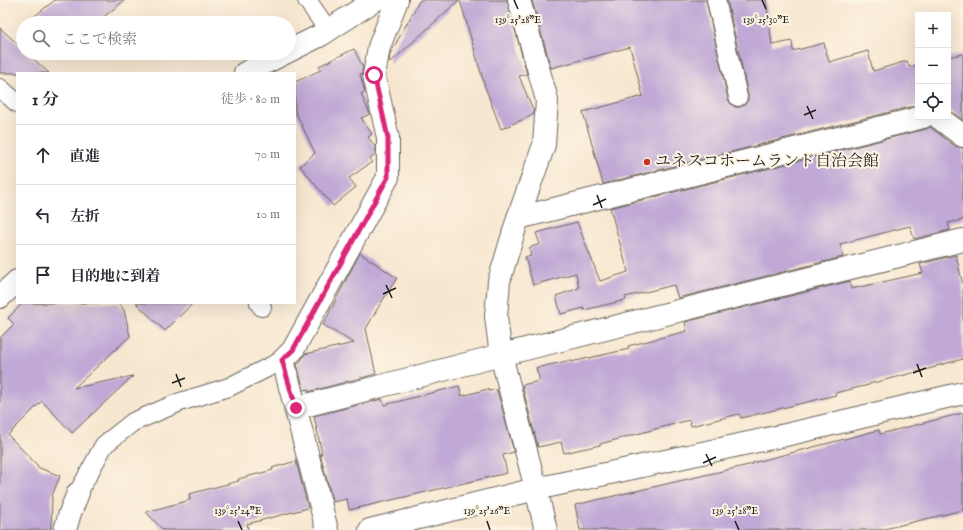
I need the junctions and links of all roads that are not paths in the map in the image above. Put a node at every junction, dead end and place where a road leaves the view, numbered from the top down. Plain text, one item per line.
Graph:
1 (307, 0) edge
2 (375, 0) edge
3 (397, 0) edge
4 (519, 0) edge
5 (716, 0) edge
6 (328, 30) junction
7 (296, 47) edge
8 (271, 60) edge
9 (247, 72) edge
10 (0, 88) edge
11 (738, 97) dead end
12 (16, 101) edge
13 (915, 119) edge
14 (942, 120) edge
15 (963, 136) edge
16 (518, 218) junction
17 (963, 240) edge
18 (501, 355) junction
19 (282, 360) junction
20 (963, 393) edge
21 (296, 408) junction
22 (536, 489) junction
23 (78, 493) joint
24 (65, 530) edge
25 (327, 530) edge
26 (370, 530) edge
27 (546, 530) edge

1 - 6 lane
2 - 6 street
3 - 19 street
4 - 16 street
5 - 11 lane
6 - 7 street
8 - 9 street
10 - 12 lane
13 - 16 street
14 - 15 street
16 - 18 street
17 - 18 street
18 - 21 street
18 - 22 street
19 - 21 street
19 - 23 lane
20 - 22 street
21 - 25 street
22 - 26 street
22 - 27 street
23 - 24 street

